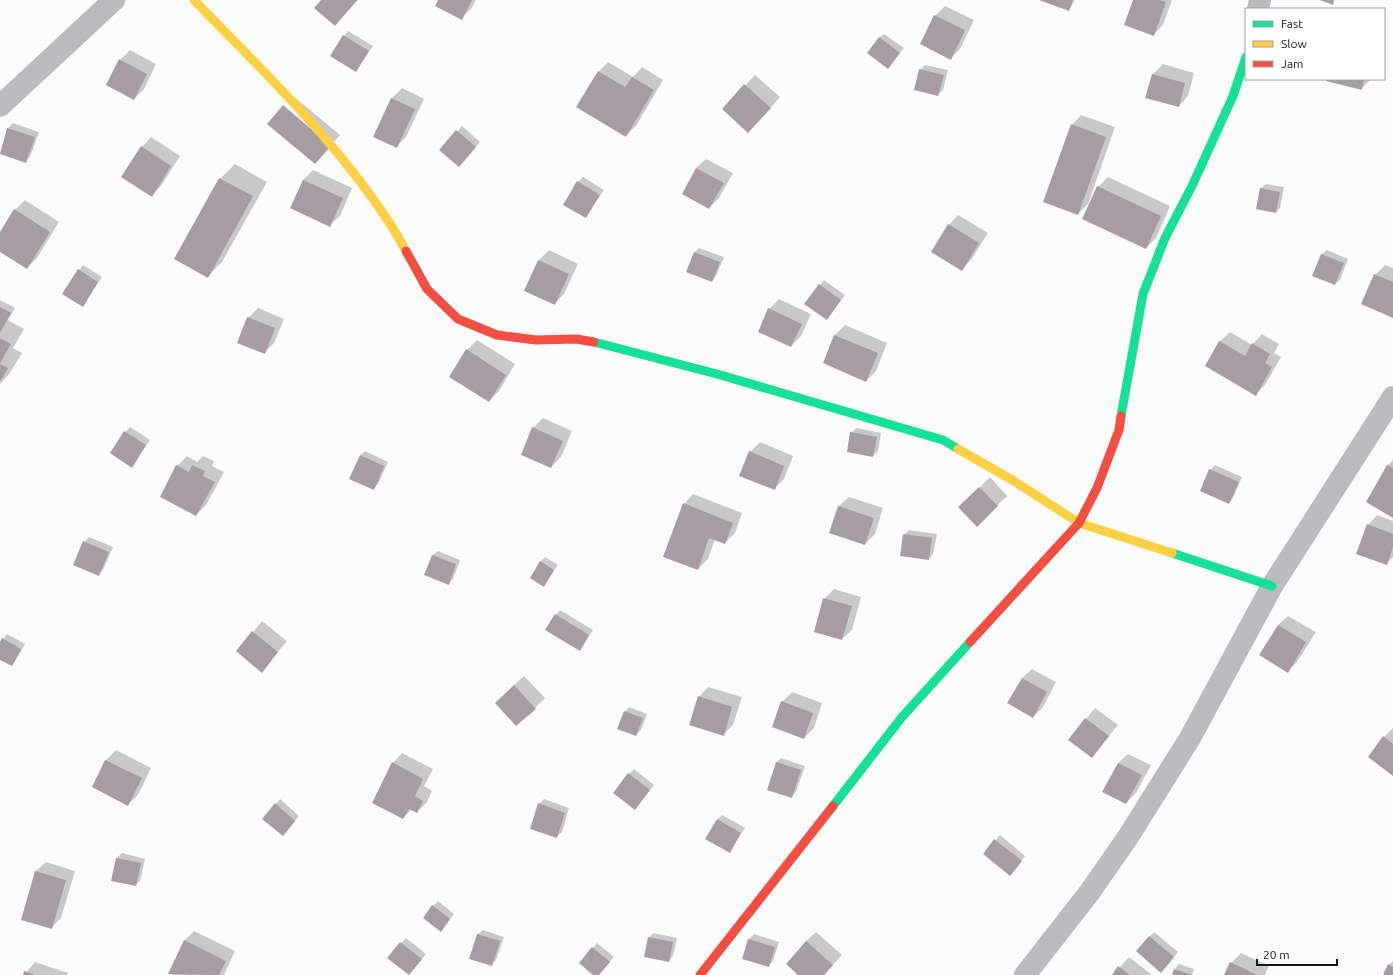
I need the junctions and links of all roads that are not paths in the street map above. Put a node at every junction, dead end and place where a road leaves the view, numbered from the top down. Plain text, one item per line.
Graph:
1 (114, 0) edge
2 (194, 0) edge
3 (1245, 60) edge
4 (0, 106) edge
5 (1393, 397) edge
6 (1079, 523) junction
7 (1272, 586) junction
8 (700, 975) edge
9 (1025, 975) edge

1 - 4 street
2 - 6 street
3 - 6 street
5 - 7 street
6 - 7 street
6 - 8 street
7 - 9 street

